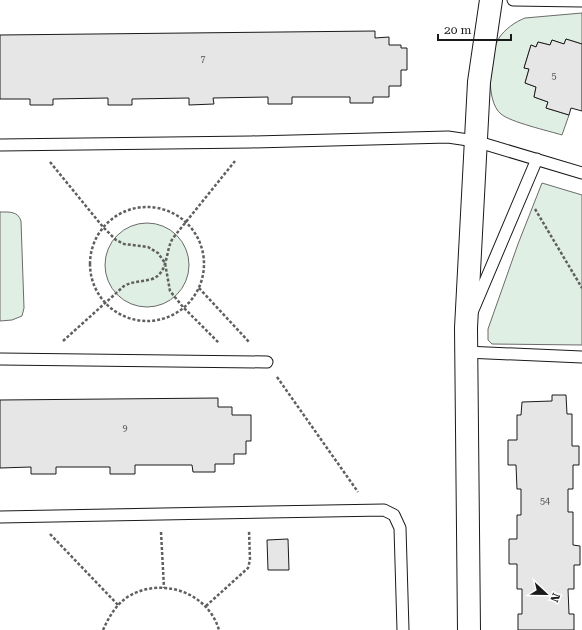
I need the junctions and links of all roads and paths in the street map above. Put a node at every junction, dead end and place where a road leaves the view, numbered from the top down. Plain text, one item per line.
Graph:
1 (492, 0) edge
2 (513, 0) edge
3 (582, 1) edge
4 (475, 141) junction
5 (250, 142) junction
6 (0, 145) edge
7 (36, 145) junction
8 (536, 160) junction
9 (582, 173) edge
10 (523, 191) junction
11 (186, 222) junction
12 (103, 227) junction
13 (165, 263) junction
14 (199, 288) junction
15 (582, 288) edge
16 (105, 302) junction
17 (183, 307) junction
18 (466, 328) junction
19 (466, 352) junction
20 (582, 357) edge
21 (0, 359) edge
22 (43, 359) junction
23 (236, 361) junction
24 (267, 362) junction
25 (370, 509) junction
26 (248, 512) junction
27 (159, 514) junction
28 (0, 517) edge
29 (33, 517) junction
30 (164, 588) junction
31 (119, 606) junction
32 (206, 606) junction
33 (103, 630) edge
34 (219, 630) edge
35 (403, 630) edge
36 (468, 630) edge

1 - 4 street
2 - 3 lane
4 - 5 lane
4 - 8 lane
4 - 18 street
5 - 7 lane
5 - 11 path
6 - 7 lane
7 - 12 path
8 - 9 lane
8 - 10 lane
10 - 15 path
10 - 18 lane
11 - 12 path
11 - 13 path
11 - 14 path
12 - 13 path
12 - 16 path
13 - 16 path
13 - 17 path
14 - 17 path
14 - 24 path
16 - 17 path
16 - 22 path
17 - 23 path
18 - 19 street
19 - 20 lane
19 - 36 street
21 - 22 lane
22 - 23 lane
23 - 24 lane
24 - 25 path
25 - 26 lane
25 - 35 lane
26 - 27 lane
26 - 32 path
27 - 29 lane
27 - 30 path
28 - 29 lane
29 - 31 path
30 - 31 path
30 - 32 path
31 - 33 path
32 - 34 path

